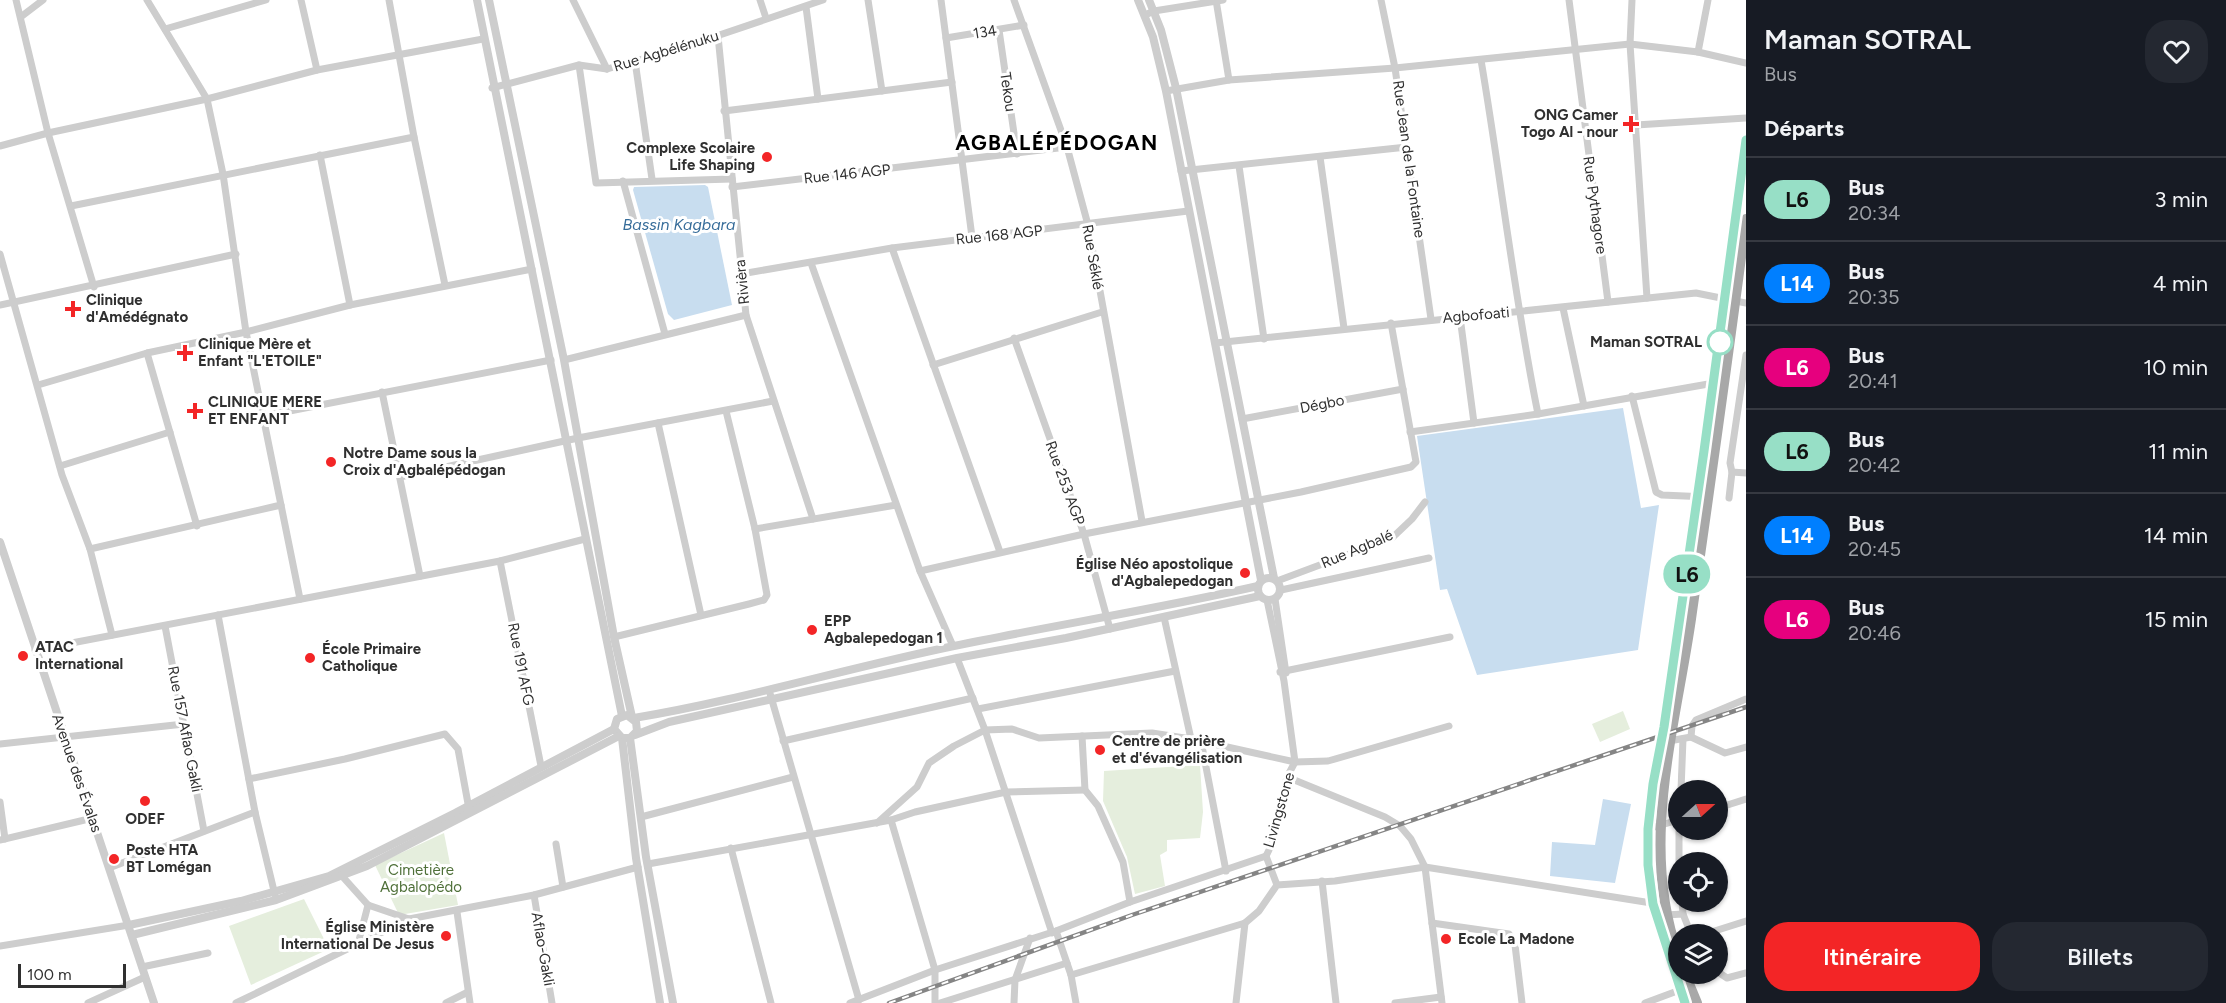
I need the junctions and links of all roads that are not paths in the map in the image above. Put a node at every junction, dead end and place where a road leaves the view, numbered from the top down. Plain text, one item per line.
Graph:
1 (16, 0) edge
2 (43, 0) edge
3 (147, 0) edge
4 (266, 0) edge
5 (301, 0) edge
6 (389, 0) edge
7 (477, 0) edge
8 (489, 0) edge
9 (574, 0) edge
10 (760, 0) edge
11 (823, 0) edge
12 (868, 0) edge
13 (941, 0) edge
14 (1014, 0) edge
15 (1138, 0) edge
16 (1149, 0) edge
17 (1216, 0) edge
18 (1223, 0) edge
19 (1381, 0) edge
20 (1569, 0) edge
21 (1632, 0) edge
22 (1708, 0) edge
23 (243, 3) edge
24 (806, 6) junction
25 (1154, 11) junction
26 (1145, 15) junction
27 (22, 16) junction
28 (766, 18) junction
29 (1024, 25) junction
30 (165, 29) junction
31 (999, 30) junction
32 (718, 36) junction
33 (946, 38) junction
34 (483, 39) junction
35 (1630, 44) junction
36 (1574, 51) junction
37 (1698, 52) junction
38 (400, 54) junction
39 (1481, 60) junction
40 (635, 61) junction
41 (1746, 63) edge
42 (579, 65) junction
43 (1395, 68) junction
44 (607, 69) junction
45 (317, 70) junction
46 (1229, 80) junction
47 (952, 82) junction
48 (506, 84) junction
49 (492, 87) junction
50 (1176, 88) junction
51 (882, 91) junction
52 (1166, 91) junction
53 (207, 99) junction
54 (818, 99) junction
55 (724, 111) junction
56 (1746, 118) edge
57 (1636, 125) junction
58 (48, 133) junction
59 (414, 137) junction
60 (1746, 140) edge
61 (0, 146) edge
62 (1067, 147) junction
63 (1407, 147) junction
64 (1017, 154) junction
65 (320, 155) junction
66 (1320, 157) junction
67 (962, 161) junction
68 (1239, 166) junction
69 (1192, 170) junction
70 (1181, 171) junction
71 (223, 174) junction
72 (652, 179) junction
73 (624, 181) junction
74 (732, 183) junction
75 (71, 206) junction
76 (1188, 211) junction
77 (1746, 219) edge
78 (1088, 225) junction
79 (972, 237) junction
80 (892, 248) junction
81 (0, 254) edge
82 (236, 254) junction
83 (811, 262) junction
84 (532, 269) junction
85 (741, 274) junction
86 (446, 285) junction
87 (94, 287) junction
88 (1647, 298) junction
89 (1736, 301) edge
90 (14, 302) junction
91 (1608, 302) junction
92 (0, 305) edge
93 (350, 305) junction
94 (1563, 308) junction
95 (1102, 312) junction
96 (1518, 312) junction
97 (746, 315) junction
98 (1460, 317) junction
99 (1431, 319) junction
100 (1391, 323) junction
101 (1344, 328) junction
102 (246, 332) junction
103 (665, 334) junction
104 (1014, 338) junction
105 (1264, 339) junction
106 (1227, 343) junction
107 (1215, 344) junction
108 (147, 353) junction
109 (1746, 355) edge
110 (551, 360) junction
111 (564, 360) junction
112 (933, 365) junction
113 (1714, 383) junction
114 (38, 385) junction
115 (1402, 389) junction
116 (382, 392) junction
117 (1632, 396) junction
118 (773, 401) junction
119 (1584, 406) junction
120 (726, 411) junction
121 (1538, 414) junction
122 (264, 416) junction
123 (1242, 419) junction
124 (658, 423) junction
125 (1474, 423) junction
126 (170, 432) junction
127 (1410, 432) junction
128 (578, 438) junction
129 (566, 441) junction
130 (60, 466) junction
131 (1732, 472) junction
132 (1746, 473) edge
133 (400, 477) junction
134 (1703, 497) junction
135 (1729, 498) dead end
136 (1252, 502) junction
137 (1425, 502) dead end
138 (281, 505) junction
139 (896, 505) junction
140 (813, 519) junction
141 (1142, 522) junction
142 (196, 525) junction
143 (755, 528) junction
144 (1084, 534) junction
145 (585, 539) junction
146 (0, 542) edge
147 (90, 549) junction
148 (1000, 552) junction
149 (1429, 558) dead end
150 (500, 561) junction
151 (920, 571) junction
152 (420, 576) junction
153 (1276, 579) junction
154 (1259, 583) junction
155 (1281, 590) junction
156 (300, 599) junction
157 (1267, 599) junction
158 (218, 615) junction
159 (701, 615) junction
160 (1164, 617) junction
161 (1107, 619) junction
162 (165, 626) junction
163 (1110, 629) junction
164 (112, 635) junction
165 (615, 637) junction
166 (1450, 637) dead end
167 (953, 646) junction
168 (35, 650) junction
169 (957, 658) junction
170 (1175, 671) junction
171 (1283, 671) junction
172 (769, 690) junction
173 (973, 698) junction
174 (1746, 699) edge
175 (771, 700) junction
176 (978, 709) junction
177 (622, 716) junction
178 (633, 718) junction
179 (184, 724) junction
180 (1449, 726) dead end
181 (986, 729) junction
182 (624, 735) junction
183 (65, 736) junction
184 (1083, 736) junction
185 (1691, 737) junction
186 (1191, 739) junction
187 (1683, 739) junction
188 (783, 741) junction
189 (1201, 741) junction
190 (1665, 741) junction
191 (0, 744) edge
192 (1746, 747) edge
193 (1295, 762) junction
194 (542, 766) junction
195 (794, 777) junction
196 (1287, 777) junction
197 (249, 779) junction
198 (1681, 780) edge
199 (1085, 790) junction
200 (1006, 792) junction
201 (1746, 799) edge
202 (0, 802) edge
203 (1728, 805) edge
204 (469, 810) junction
205 (255, 812) junction
206 (640, 817) junction
207 (93, 818) junction
208 (891, 820) junction
209 (877, 823) junction
210 (1668, 823) edge
211 (1661, 825) junction
212 (1648, 829) junction
213 (204, 831) junction
214 (810, 835) junction
215 (2, 840) edge
216 (556, 844) dead end
217 (730, 848) junction
218 (1266, 856) junction
219 (648, 864) junction
220 (638, 867) junction
221 (1425, 867) junction
222 (109, 868) junction
223 (1226, 871) junction
224 (342, 876) junction
225 (1322, 881) junction
226 (1277, 885) junction
227 (563, 887) junction
228 (534, 894) junction
229 (275, 897) junction
230 (1130, 902) junction
231 (368, 905) junction
232 (1661, 908) junction
233 (457, 912) junction
234 (1683, 914) joint
235 (409, 919) junction
236 (1746, 921) edge
237 (1245, 923) junction
238 (1432, 923) junction
239 (1687, 924) edge
240 (129, 925) junction
241 (1668, 927) edge
242 (1728, 927) edge
243 (1054, 932) junction
244 (132, 935) junction
245 (1030, 938) junction
246 (358, 944) junction
247 (0, 946) edge
248 (208, 953) dead end
249 (1067, 963) junction
250 (142, 967) junction
251 (935, 970) junction
252 (1746, 973) edge
253 (1071, 975) junction
254 (145, 977) junction
255 (1728, 978) edge
256 (1014, 980) junction
257 (1689, 984) edge
258 (1680, 990) junction
259 (468, 992) junction
260 (1692, 992) junction
261 (254, 995) junction
262 (859, 1000) junction
263 (1441, 1000) edge
264 (88, 1003) edge
265 (154, 1003) edge
266 (236, 1003) edge
267 (258, 1003) edge
268 (447, 1003) edge
269 (470, 1003) edge
270 (552, 1003) edge
271 (660, 1003) edge
272 (673, 1003) edge
273 (771, 1003) edge
274 (850, 1003) edge
275 (935, 1003) edge
276 (940, 1003) edge
277 (1014, 1003) edge
278 (1076, 1003) edge
279 (1236, 1003) edge
280 (1336, 1003) edge
281 (1395, 1003) edge
282 (1522, 1003) edge
283 (1645, 1003) edge
284 (1685, 1003) edge
285 (1697, 1003) edge

1 - 27 street
2 - 27 street
3 - 30 street
4 - 23 street
5 - 45 street
6 - 38 street
7 - 34 street
8 - 48 street
9 - 44 street
10 - 28 street
11 - 24 street, Rue Agbélénuku
12 - 51 street
13 - 33 street
14 - 29 street, Rue Séklé
15 - 26 street
16 - 25 street
17 - 18 street
17 - 25 street
17 - 46 street
19 - 43 street, Rue Jean de la Fontaine
20 - 36 street, Rue Pythagore
21 - 35 street
22 - 37 street
23 - 30 street
24 - 28 street, Rue Agbélénuku
24 - 54 street
25 - 26 street
25 - 50 street
26 - 52 street
27 - 58 street
28 - 32 street, Rue Agbélénuku
29 - 31 street, 134
29 - 62 street, Rue Séklé
30 - 53 street
31 - 33 street, 134
31 - 64 street, Tekou
32 - 40 street, Rue Agbélénuku
32 - 55 street, Rivièra
33 - 47 street
34 - 38 street
34 - 49 street
35 - 36 street
35 - 37 street
35 - 57 street
36 - 39 street
36 - 91 street, Rue Pythagore
37 - 41 street
38 - 45 street
38 - 59 street
39 - 43 street
39 - 96 street
40 - 44 street, Rue Agbélénuku
40 - 72 street
42 - 44 street, Rue Agbélénuku
42 - 48 street, Rue Agbélénuku
42 - 73 street, Rue 146 AGP
43 - 46 street
43 - 63 street, Rue Jean de la Fontaine
45 - 53 street
46 - 50 street
47 - 51 street
47 - 67 street
48 - 49 street, Rue Agbélénuku
48 - 111 street
49 - 84 street
50 - 52 street
50 - 69 street
51 - 54 street
52 - 70 street
53 - 58 street
53 - 71 street
54 - 55 street
55 - 74 street, Rivièra
56 - 57 street
57 - 88 street
58 - 61 street
58 - 75 street
59 - 65 street
59 - 86 street
60 - 89 main road
62 - 64 street, Rue 146 AGP
62 - 78 street, Rue Séklé
63 - 66 street
63 - 99 street, Rue Jean de la Fontaine
64 - 67 street, Rue 146 AGP
65 - 71 street
65 - 93 street
66 - 68 street
66 - 101 street
67 - 74 street, Rue 146 AGP
67 - 79 street
68 - 69 street
68 - 105 street
69 - 70 street
69 - 106 street
70 - 76 street
71 - 75 street
71 - 82 street
72 - 73 street, Rue 146 AGP
72 - 74 street, Rue 146 AGP
73 - 103 street
74 - 85 street, Rivièra
75 - 87 street
76 - 78 street, Rue 168 AGP
76 - 107 street
77 - 89 main road
78 - 79 street, Rue 168 AGP
78 - 95 street, Rue Séklé
79 - 80 street, Rue 168 AGP
80 - 83 street, Rue 168 AGP
80 - 112 street
81 - 90 street
82 - 87 street
82 - 102 street
83 - 85 street, Rue 168 AGP
83 - 139 street
84 - 86 street
84 - 110 street
85 - 97 street, Rivièra
86 - 93 street
87 - 90 street
88 - 89 street, Agbofoati
88 - 91 street, Agbofoati
89 - 113 main road
89 - 134 main road
90 - 92 street
90 - 114 street
91 - 94 street, Agbofoati
93 - 102 street
94 - 96 street, Agbofoati
94 - 119 street
95 - 104 street
95 - 141 street, Rue Séklé
96 - 98 street, Agbofoati
96 - 121 street
97 - 103 street
97 - 118 street, Rivièra
98 - 99 street, Agbofoati
98 - 125 street
99 - 100 street, Agbofoati
100 - 101 street, Agbofoati
100 - 115 street
101 - 105 street, Agbofoati
102 - 108 street
102 - 122 street
103 - 111 street
104 - 112 street
104 - 144 street, Rue 253 AGP
105 - 106 street, Agbofoati
106 - 107 street, Agbofoati
106 - 123 street
107 - 136 street
108 - 114 street
108 - 126 street
109 - 131 street
110 - 116 street
110 - 129 street
111 - 128 street
112 - 148 street
113 - 117 street
113 - 134 main road
114 - 130 street
115 - 123 street, Dégbo
115 - 127 street
116 - 122 street
116 - 133 street
117 - 119 street
117 - 134 street
118 - 120 street
118 - 140 street, Rivièra
119 - 121 street
120 - 124 street
120 - 143 street
121 - 125 street
122 - 138 street
123 - 136 street
124 - 128 street
124 - 159 street
125 - 127 street
126 - 130 street
126 - 142 street
127 - 136 street
128 - 129 street
128 - 165 street
129 - 133 street
129 - 145 street
130 - 147 street
131 - 132 street
131 - 135 street
133 - 152 street
134 - 190 main road
136 - 141 street
136 - 153 street
136 - 154 street
137 - 153 street, Rue Agbalé
138 - 142 street
138 - 156 street
139 - 140 street
139 - 151 street
140 - 143 street
141 - 144 street
142 - 147 street
143 - 159 street
144 - 148 street
144 - 161 street, Rue 253 AGP
145 - 150 street
145 - 177 street
146 - 168 street, Avenue des Évalas
147 - 164 street
148 - 151 street
149 - 155 street, Rue Agbalé
150 - 152 street
150 - 194 street, Rue 191 AFG
151 - 167 street
152 - 156 street
153 - 154 street
153 - 155 street
154 - 157 street
154 - 161 street
155 - 157 street
156 - 158 street
157 - 160 street
157 - 171 street, Livingstone
158 - 162 street
158 - 197 street
159 - 165 street
160 - 163 street
160 - 170 street
161 - 163 street, Rue 253 AGP
161 - 167 street
162 - 164 street
162 - 179 street, Rue 157 Aflao Gakli
163 - 169 street
164 - 168 street
165 - 178 street
166 - 171 street
167 - 169 street
167 - 172 street
168 - 183 street, Avenue des Évalas
169 - 173 street
169 - 175 street
170 - 176 street
170 - 186 street
171 - 193 street, Livingstone
172 - 175 street
172 - 178 street
173 - 176 street
173 - 188 street
174 - 185 street
175 - 182 street
175 - 188 street
176 - 181 street
177 - 178 street
177 - 182 street
178 - 182 street
179 - 183 street
179 - 213 street, Rue 157 Aflao Gakli
180 - 193 street
181 - 184 street
181 - 200 street
181 - 209 street
182 - 194 street
182 - 204 street
182 - 206 street
182 - 220 street
183 - 191 street
183 - 207 street, Avenue des Évalas
184 - 186 street
184 - 199 street
185 - 187 street
185 - 192 street
186 - 189 street
187 - 190 street
187 - 198 street
188 - 195 street
189 - 193 street
189 - 223 street
190 - 211 main road
190 - 212 main road
193 - 196 street, Livingstone
194 - 204 street
195 - 206 street
195 - 214 street
196 - 218 street, Livingstone
196 - 221 street
197 - 204 street
197 - 205 street
199 - 200 street
199 - 230 street
200 - 208 street
200 - 243 street
201 - 203 street
202 - 215 street
204 - 224 street
204 - 229 street
205 - 213 street
205 - 229 street
206 - 219 street
207 - 215 street
207 - 222 street, Avenue des Évalas
208 - 209 street
208 - 251 street
209 - 214 street
210 - 211 street
211 - 212 street
211 - 232 main road
212 - 232 main road
213 - 222 street
214 - 217 street
214 - 262 street
216 - 227 street
217 - 219 street
217 - 273 street
218 - 223 street, Livingstone
218 - 226 street
219 - 272 street
220 - 227 street
220 - 271 street
221 - 225 street
221 - 232 street
221 - 238 street
222 - 240 street, Avenue des Évalas
223 - 230 street, Livingstone
224 - 229 street
224 - 231 street
225 - 226 street
225 - 280 street
226 - 237 street
227 - 228 street
228 - 233 street
228 - 270 street, Aflao-Gakli
229 - 240 street
229 - 244 street
230 - 243 street, Livingstone
231 - 235 street
231 - 246 street
232 - 234 street
232 - 241 main road
232 - 258 main road
233 - 235 street
233 - 259 street
234 - 239 street
235 - 246 street
236 - 242 street
237 - 253 street
237 - 279 street
238 - 263 street
238 - 282 street
240 - 244 street, Avenue des Évalas
240 - 247 street
243 - 245 street, Livingstone
243 - 249 street
244 - 250 street, Avenue des Évalas
245 - 251 street, Livingstone
245 - 256 street
246 - 261 street
248 - 250 street
249 - 253 street
249 - 256 street
250 - 254 street, Avenue des Évalas
251 - 262 street, Livingstone
251 - 275 street
252 - 255 street
253 - 278 street
254 - 264 street
254 - 265 street, Avenue des Évalas
256 - 276 street
256 - 277 street
257 - 260 main road
258 - 260 street
258 - 283 street
258 - 284 main road
259 - 268 street
259 - 269 street
260 - 285 main road
261 - 266 street
261 - 267 street
262 - 274 street, Livingstone
263 - 281 street

